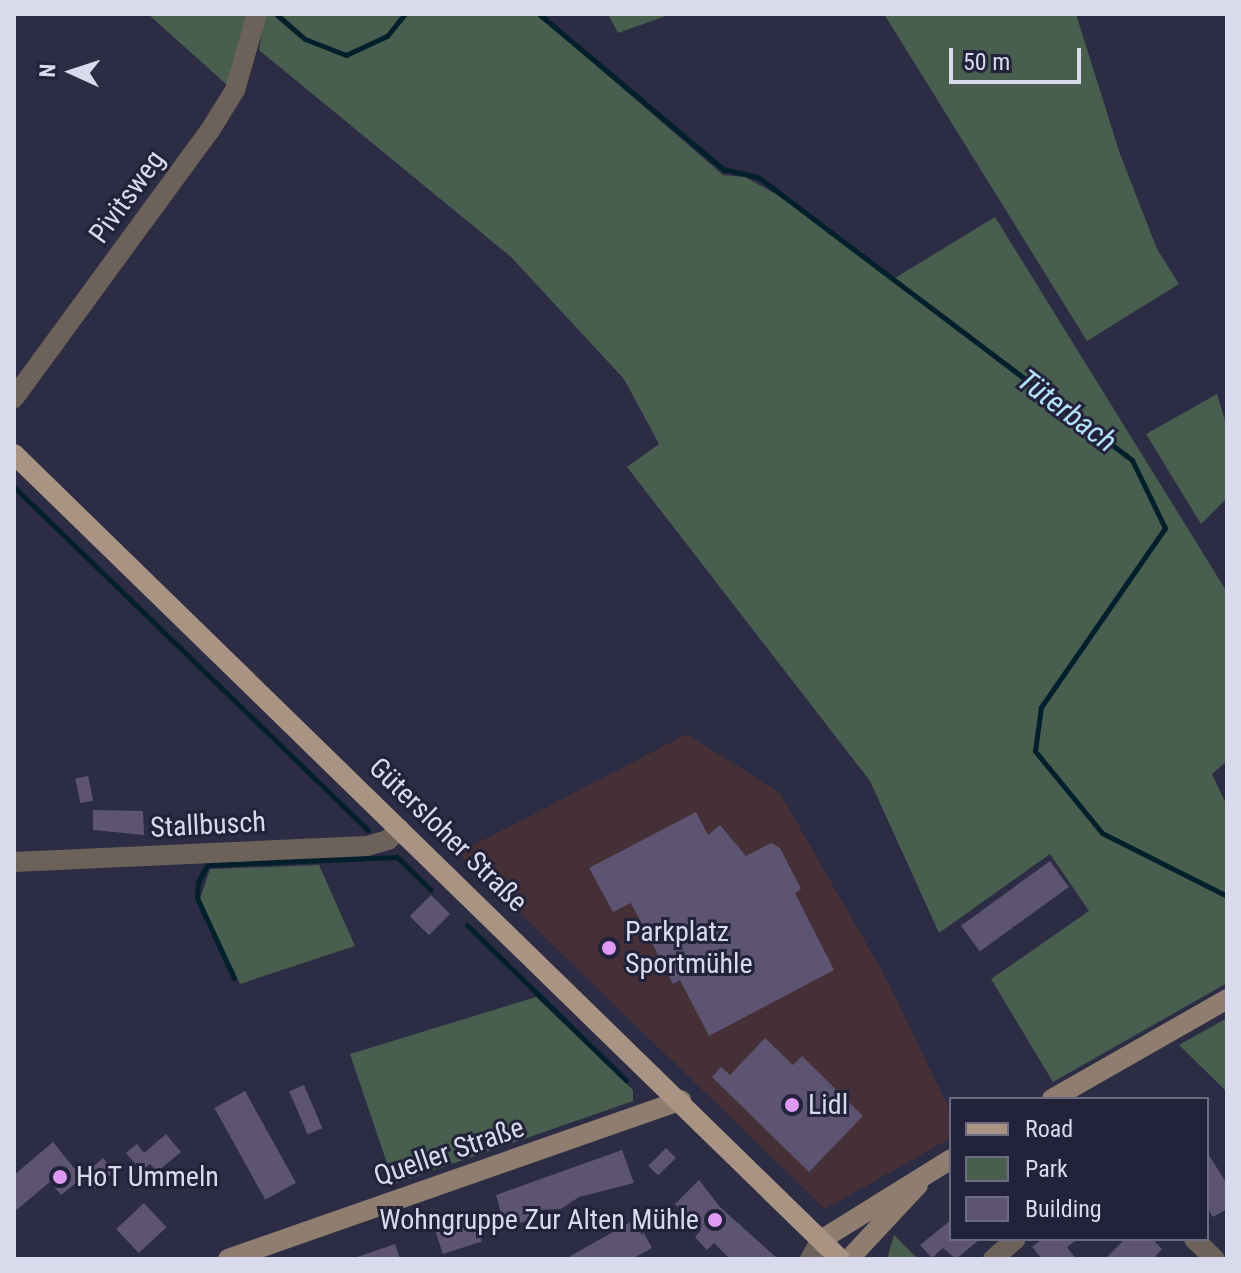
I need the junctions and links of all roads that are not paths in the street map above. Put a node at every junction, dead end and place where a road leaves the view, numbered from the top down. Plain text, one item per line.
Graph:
1 (257, 14) edge
2 (14, 398) edge
3 (14, 454) edge
4 (399, 829) junction
5 (14, 862) edge
6 (1227, 999) edge
7 (1075, 1093) edge
8 (681, 1100) junction
9 (949, 1160) edge
10 (923, 1179) junction
11 (821, 1240) junction
12 (1014, 1241) edge
13 (1196, 1241) edge
14 (234, 1258) edge
15 (810, 1259) edge
16 (840, 1259) edge
17 (849, 1259) edge
18 (993, 1259) edge
19 (1215, 1259) edge

1 - 2 street, Pivitsweg
3 - 4 main road, Gütersloher Straße
4 - 5 street, Stallbusch
4 - 8 main road, Gütersloher Straße
6 - 7 street
8 - 11 main road, Gütersloher Straße
8 - 14 street, Queller Straße
9 - 10 street
10 - 11 street
10 - 17 street
11 - 15 street
11 - 16 main road, Gütersloher Straße
12 - 18 street
13 - 19 street

